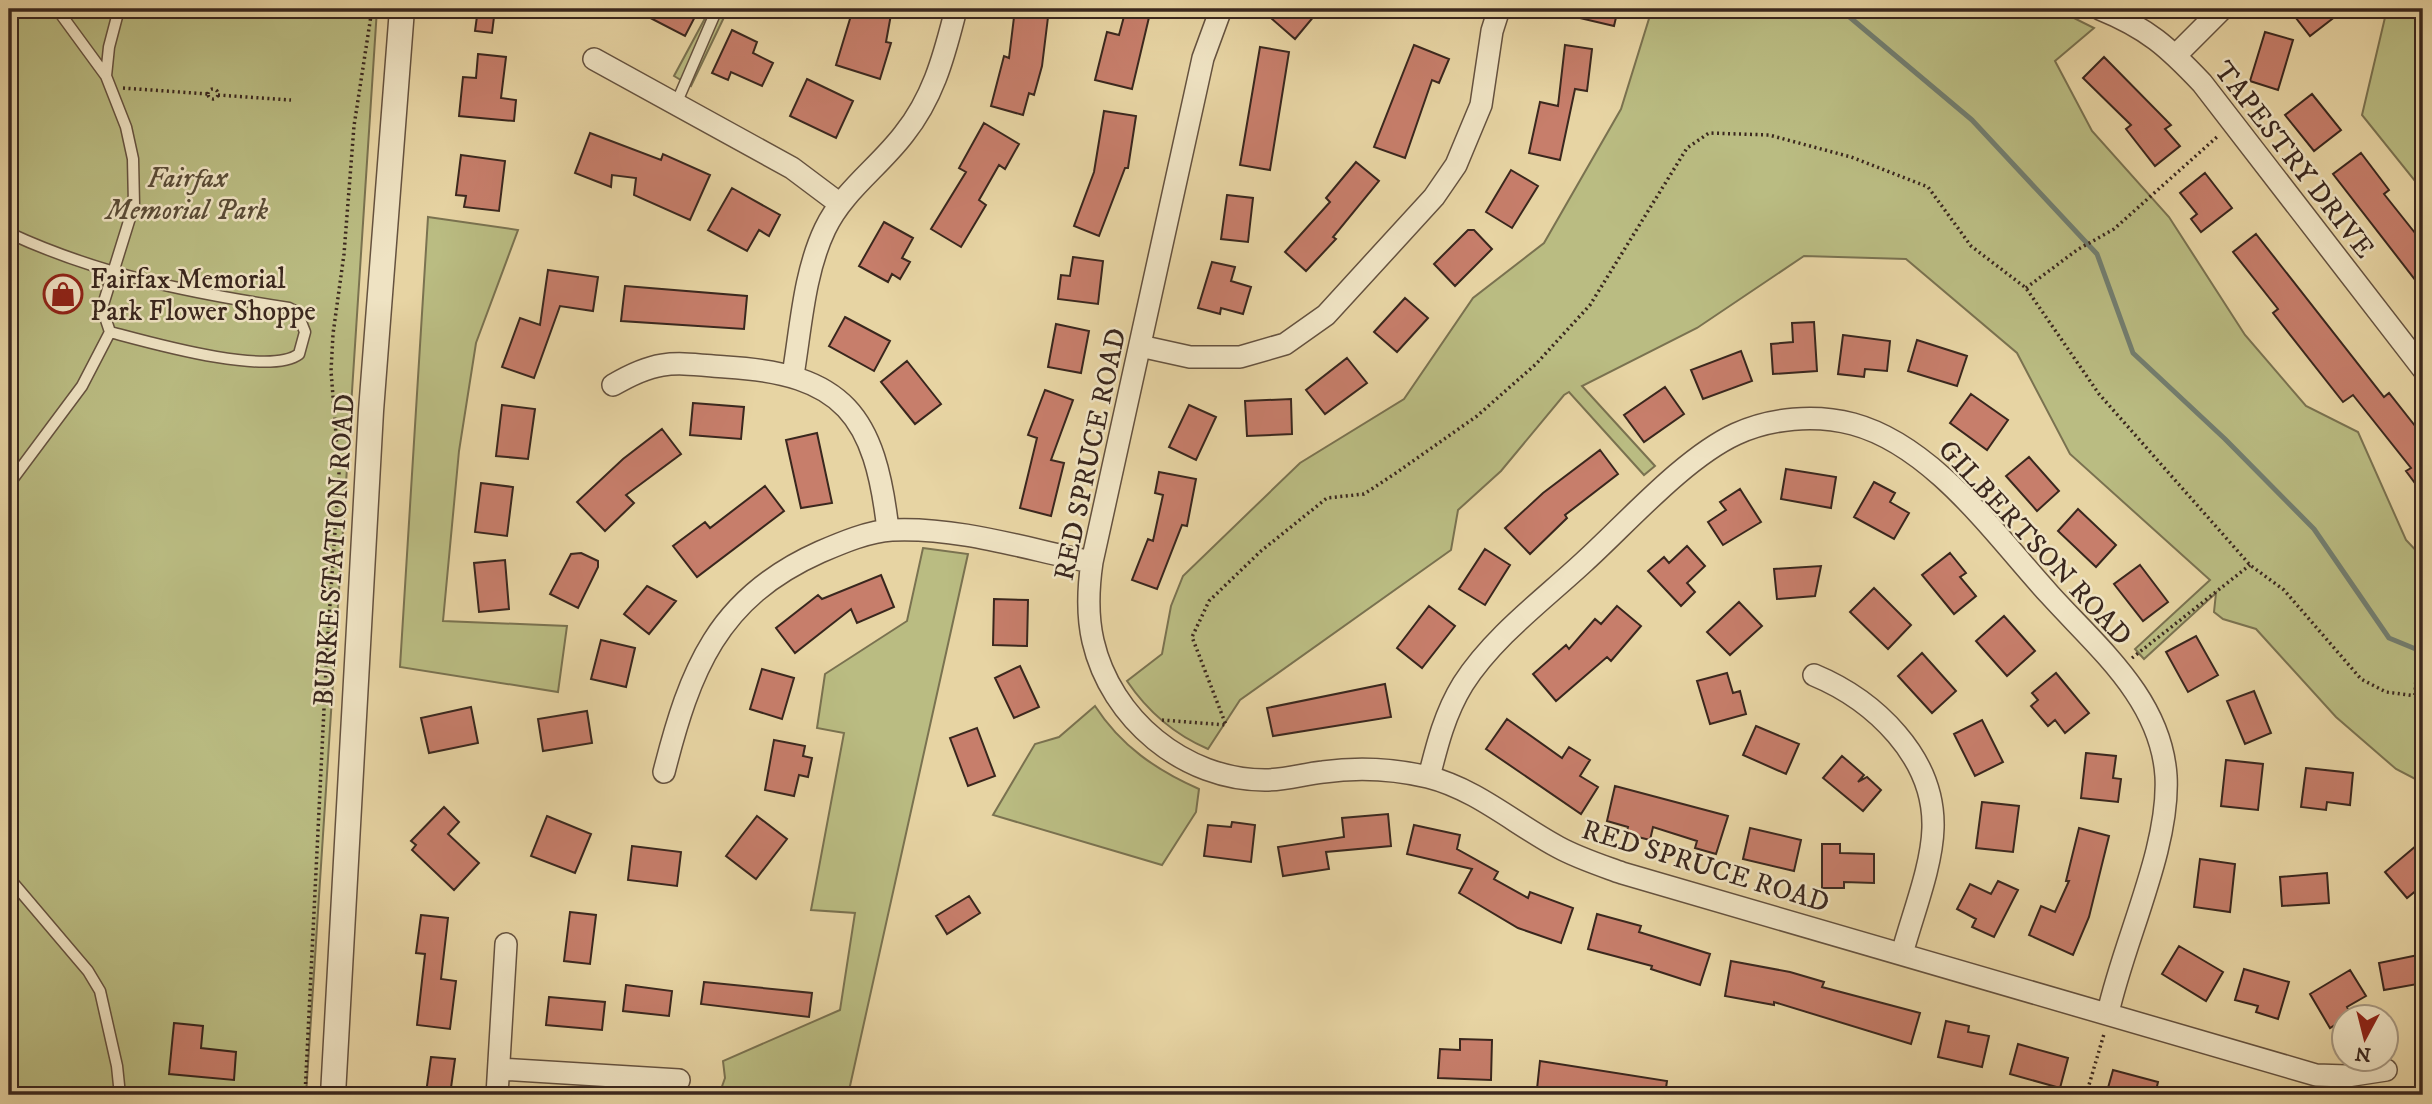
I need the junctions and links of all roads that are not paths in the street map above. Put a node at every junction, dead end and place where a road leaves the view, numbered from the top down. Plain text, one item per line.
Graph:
1 (57, 9) edge
2 (119, 9) edge
3 (402, 9) edge
4 (717, 9) edge
5 (1221, 9) edge
6 (1499, 9) edge
7 (2100, 9) edge
8 (2222, 9) edge
9 (954, 17) dead end
10 (2175, 55) junction
11 (594, 60) dead end
12 (109, 81) junction
13 (676, 104) junction
14 (840, 204) junction
15 (9, 233) edge
16 (114, 273) junction
17 (110, 332) junction
18 (1140, 346) junction
19 (2423, 369) edge
20 (793, 375) junction
21 (613, 385) dead end
22 (9, 484) edge
23 (888, 530) junction
24 (1091, 562) junction
25 (1814, 675) dead end
26 (664, 772) dead end
27 (1429, 777) junction
28 (11, 884) edge
29 (506, 944) dead end
30 (1902, 954) junction
31 (2108, 1013) junction
32 (499, 1069) junction
33 (2373, 1072) edge
34 (679, 1080) dead end
35 (120, 1095) edge
36 (333, 1095) edge
37 (497, 1095) edge

1 - 12 lane
2 - 12 lane
3 - 36 street, BURKE STATION ROAD
4 - 13 lane
5 - 18 street, RED SPRUCE ROAD
6 - 18 street
7 - 10 street, TAPESTRY DRIVE
8 - 10 street
9 - 14 street
10 - 19 street, TAPESTRY DRIVE
11 - 13 street
12 - 16 lane
13 - 14 street
14 - 20 street
15 - 16 lane
16 - 17 lane
16 - 17 lane
17 - 22 lane
18 - 24 street, RED SPRUCE ROAD
20 - 21 street
20 - 23 street
23 - 24 street
23 - 26 street
24 - 27 street, RED SPRUCE ROAD
25 - 30 street
27 - 30 street, RED SPRUCE ROAD
27 - 31 street, GILBERTSON ROAD
28 - 35 lane
29 - 32 street
30 - 31 street, RED SPRUCE ROAD
31 - 33 street, RED SPRUCE ROAD
32 - 34 street
32 - 37 street

